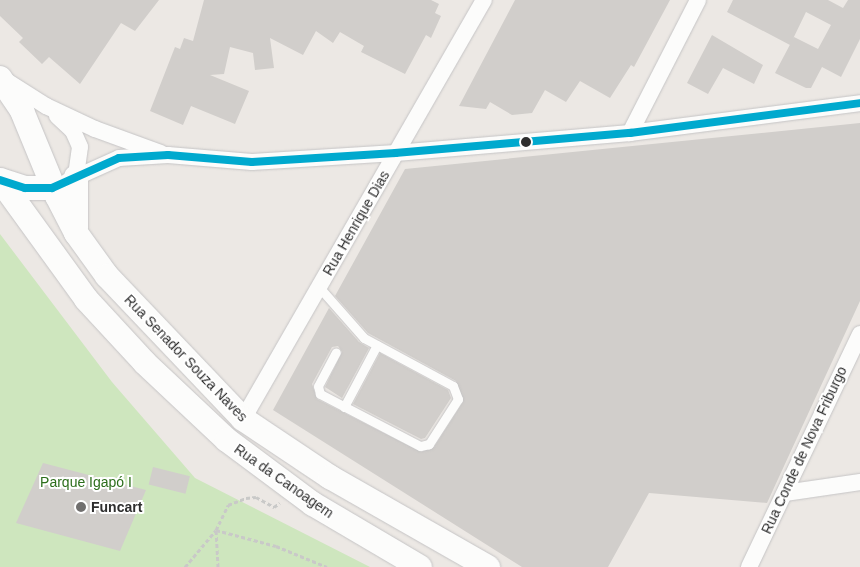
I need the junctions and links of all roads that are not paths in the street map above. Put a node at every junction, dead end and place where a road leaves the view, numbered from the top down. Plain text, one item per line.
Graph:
1 (484, 0) edge
2 (698, 0) edge
3 (0, 78) edge
4 (860, 103) edge
5 (46, 106) junction
6 (630, 133) junction
7 (396, 153) junction
8 (168, 155) junction
9 (76, 177) junction
10 (0, 180) edge
11 (52, 188) junction
12 (76, 232) junction
13 (319, 287) junction
14 (860, 334) edge
15 (377, 345) junction
16 (336, 352) dead end
17 (344, 406) junction
18 (243, 419) junction
19 (860, 482) edge
20 (785, 493) junction
21 (420, 567) edge
22 (488, 567) edge
23 (749, 567) edge

1 - 7 street, Rua Henrique Dias
2 - 6 street
3 - 5 street
3 - 11 main road, Rua Senador Souza Naves
4 - 6 street
5 - 8 street
5 - 9 street
6 - 7 street
7 - 8 street
7 - 13 street, Rua Henrique Dias
8 - 9 street
9 - 11 street
9 - 12 main road
10 - 11 main road
10 - 21 main road, Rua da Canoagem
11 - 12 main road, Rua Senador Souza Naves
12 - 18 main road, Rua Senador Souza Naves
13 - 15 lane
13 - 18 street, Rua Henrique Dias
14 - 20 street, Rua Conde de Nova Friburgo
15 - 17 lane
15 - 17 lane
16 - 17 lane
18 - 22 main road, Rua Senador Souza Naves
19 - 20 street
20 - 23 street, Rua Conde de Nova Friburgo

